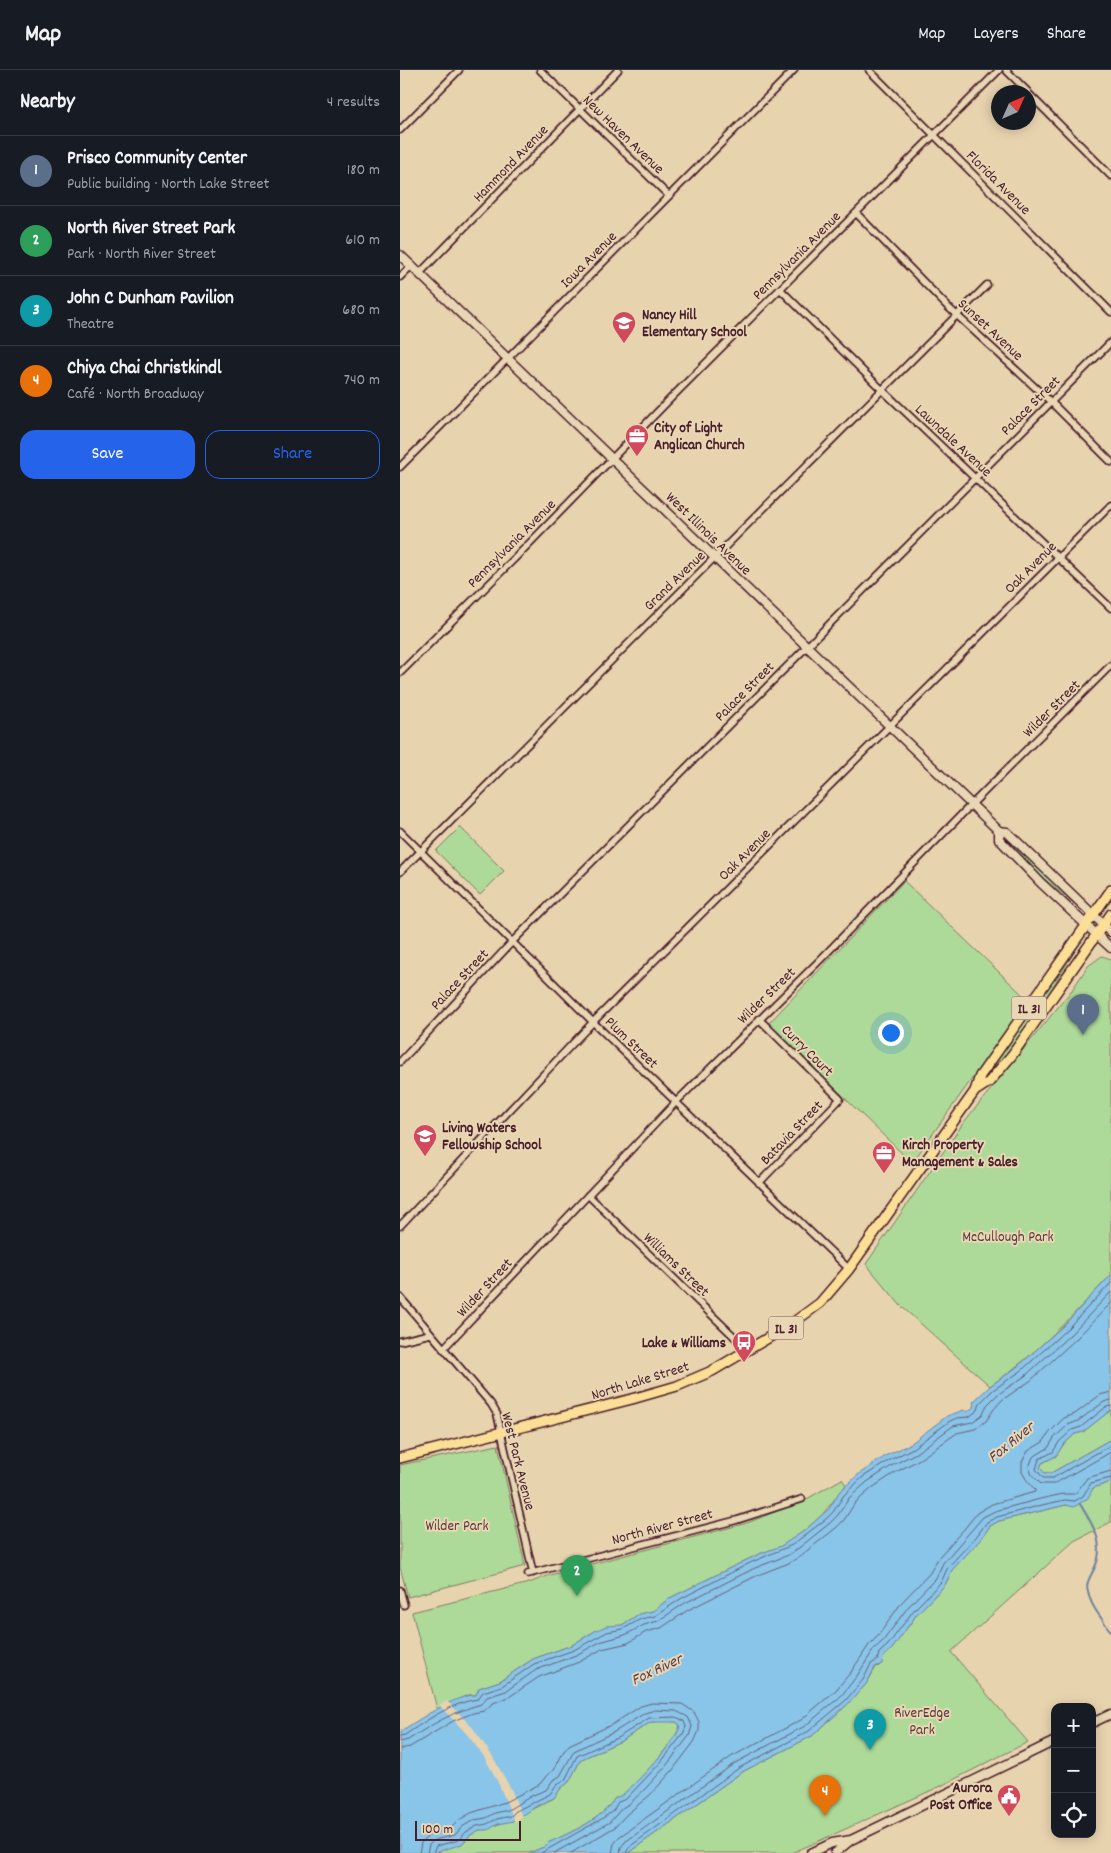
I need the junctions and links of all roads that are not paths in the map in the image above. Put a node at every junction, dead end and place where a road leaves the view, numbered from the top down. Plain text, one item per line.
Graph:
1 (459, 70) edge
2 (540, 70) edge
3 (618, 70) edge
4 (794, 70) edge
5 (869, 70) edge
6 (1000, 70) edge
7 (1006, 70) edge
8 (1020, 85) edge
9 (1036, 101) edge
10 (580, 109) junction
11 (400, 130) edge
12 (934, 135) junction
13 (1111, 176) edge
14 (669, 196) junction
15 (856, 213) junction
16 (400, 255) edge
17 (411, 266) junction
18 (419, 274) junction
19 (400, 277) edge
20 (987, 285) dead end
21 (780, 289) junction
22 (1111, 312) edge
23 (957, 315) junction
24 (1111, 342) edge
25 (508, 358) junction
26 (883, 390) junction
27 (1051, 402) junction
28 (612, 458) junction
29 (1111, 462) edge
30 (400, 467) edge
31 (976, 477) junction
32 (1111, 505) edge
33 (715, 557) junction
34 (1058, 557) junction
35 (1111, 608) edge
36 (807, 646) junction
37 (1111, 665) edge
38 (400, 672) edge
39 (890, 726) junction
40 (972, 805) junction
41 (400, 831) edge
42 (999, 831) junction
43 (420, 850) junction
44 (400, 872) edge
45 (1111, 890) edge
46 (1093, 914) junction
47 (1111, 914) edge
48 (1104, 924) junction
49 (1086, 925) junction
50 (1111, 932) edge
51 (1096, 935) junction
52 (513, 941) junction
53 (1111, 948) edge
54 (759, 1019) junction
55 (593, 1022) junction
56 (400, 1062) edge
57 (975, 1091) junction
58 (840, 1099) joint
59 (676, 1102) junction
60 (759, 1183) junction
61 (588, 1195) junction
62 (400, 1226) edge
63 (849, 1269) junction
64 (400, 1297) edge
65 (430, 1334) junction
66 (400, 1341) edge
67 (443, 1348) junction
68 (748, 1350) junction
69 (502, 1432) junction
70 (400, 1458) edge
71 (802, 1499) dead end
72 (530, 1574) joint
73 (400, 1590) edge
74 (404, 1605) edge
75 (1111, 1714) edge
76 (1096, 1721) edge
77 (1051, 1743) edge
78 (851, 1840) junction
79 (811, 1853) edge
80 (835, 1853) edge

1 - 11 street
2 - 10 street, New Haven Avenue
3 - 10 street, Hammond Avenue
4 - 14 street, Iowa Avenue
5 - 12 street, Florida Avenue
6 - 12 street, Pennsylvania Avenue
7 - 8 street
9 - 13 street
10 - 14 street, New Haven Avenue
10 - 18 street, Hammond Avenue
12 - 15 street, Pennsylvania Avenue
12 - 22 street, Florida Avenue
14 - 25 street, Iowa Avenue
15 - 21 street, Pennsylvania Avenue
15 - 23 street, Sunset Avenue
16 - 17 main road, West Illinois Avenue
17 - 18 main road, West Illinois Avenue
17 - 19 street
18 - 25 main road, West Illinois Avenue
20 - 23 street, Grand Avenue
21 - 26 street, Lawndale Avenue
21 - 28 street, Pennsylvania Avenue
23 - 26 street, Grand Avenue
23 - 27 street, Sunset Avenue
24 - 27 street, Palace Street
25 - 28 main road, West Illinois Avenue
25 - 30 street, Iowa Avenue
26 - 31 street, Lawndale Avenue
26 - 33 street, Grand Avenue
27 - 29 street, Sunset Avenue
27 - 31 street, Palace Street
28 - 33 main road, West Illinois Avenue
28 - 38 street, Pennsylvania Avenue
31 - 34 street, Lawndale Avenue
31 - 36 street, Palace Street
32 - 34 street, Oak Avenue
33 - 36 main road, West Illinois Avenue
33 - 43 street, Grand Avenue
34 - 35 street, Lawndale Avenue
34 - 39 street, Oak Avenue
36 - 39 main road, West Illinois Avenue
36 - 52 street, Palace Street
37 - 40 street, Wilder Street
39 - 40 main road, West Illinois Avenue
39 - 55 street, Oak Avenue
40 - 42 main road, West Illinois Avenue
40 - 54 street, Wilder Street
41 - 43 street, Plum Street
42 - 46 main road, West Illinois Avenue
42 - 49 main road, West Illinois Avenue
43 - 44 street, Grand Avenue
43 - 52 street, Plum Street
45 - 46 main road, North Lake Street / IL 31
46 - 48 main road, West Illinois Avenue
46 - 49 main road, North Lake Street / IL 31
47 - 48 main road, North Lake Street
48 - 50 main road, West Illinois Avenue
48 - 51 main road, North Lake Street
49 - 51 main road, West Illinois Avenue
49 - 57 main road, North Lake Street / IL 31
51 - 53 main road, West Illinois Avenue
51 - 57 main road, North Lake Street
52 - 55 street, Plum Street
52 - 56 street, Palace Street
54 - 58 street, Curry Court
54 - 59 street, Wilder Street
55 - 59 street, Plum Street
55 - 62 street, Oak Avenue
57 - 63 main road, North Lake Street / IL 31
58 - 60 street, Batavia Street
59 - 60 street, Plum Street
59 - 61 street, Wilder Street
60 - 63 street, Plum Street
61 - 67 street, Wilder Street
61 - 68 street, Williams Street
63 - 68 main road, North Lake Street / IL 31
64 - 65 street, West Park Avenue
65 - 66 street
65 - 67 street, West Park Avenue
67 - 69 street, West Park Avenue
68 - 69 main road, North Lake Street / IL 31
69 - 70 main road, North Lake Street / IL 31
69 - 72 street, West Park Avenue
71 - 72 street, North River Street
73 - 74 street
75 - 76 main road
77 - 78 main road
78 - 79 main road
78 - 80 main road

